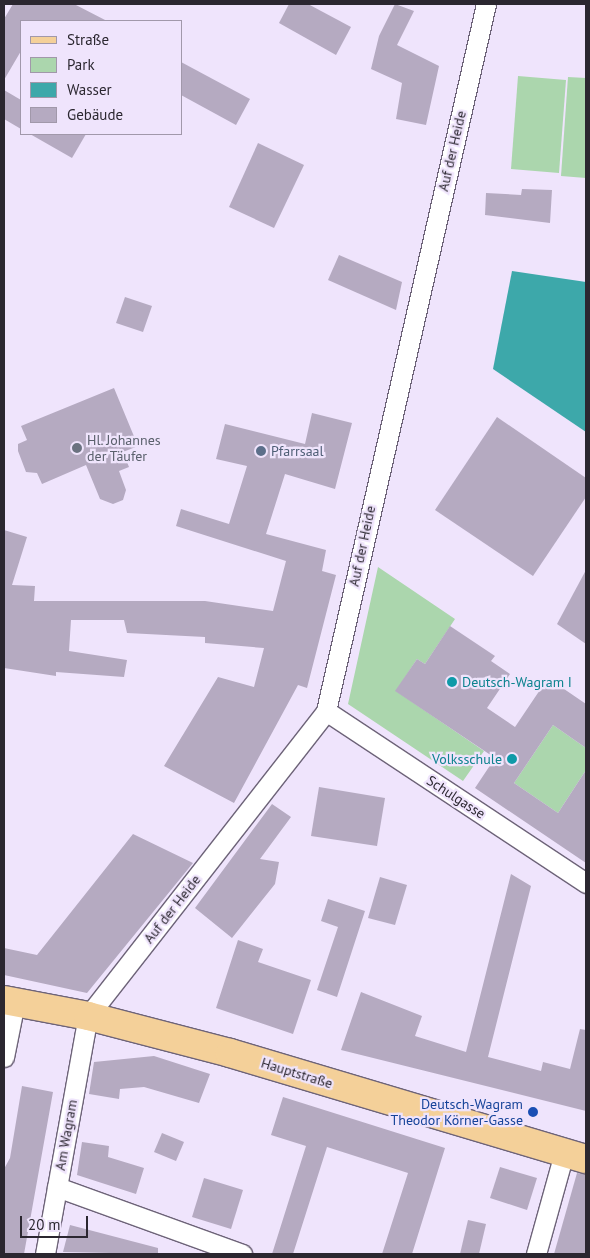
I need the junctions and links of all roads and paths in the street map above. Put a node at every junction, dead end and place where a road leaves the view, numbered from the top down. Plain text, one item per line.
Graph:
1 (486, 4) edge
2 (326, 711) junction
3 (586, 883) edge
4 (10, 1001) edge
5 (88, 1016) junction
6 (4, 1057) edge
7 (575, 1156) edge
8 (57, 1187) junction
9 (45, 1254) edge
10 (242, 1254) edge
11 (536, 1254) edge

1 - 2 street, Auf der Heide
2 - 3 street, Schulgasse
2 - 5 street, Auf der Heide
4 - 5 main road, Hauptstraße
4 - 6 street
5 - 7 main road, Hauptstraße
5 - 8 street, Am Wagram
7 - 11 street
8 - 9 street, Am Wagram
8 - 10 street

